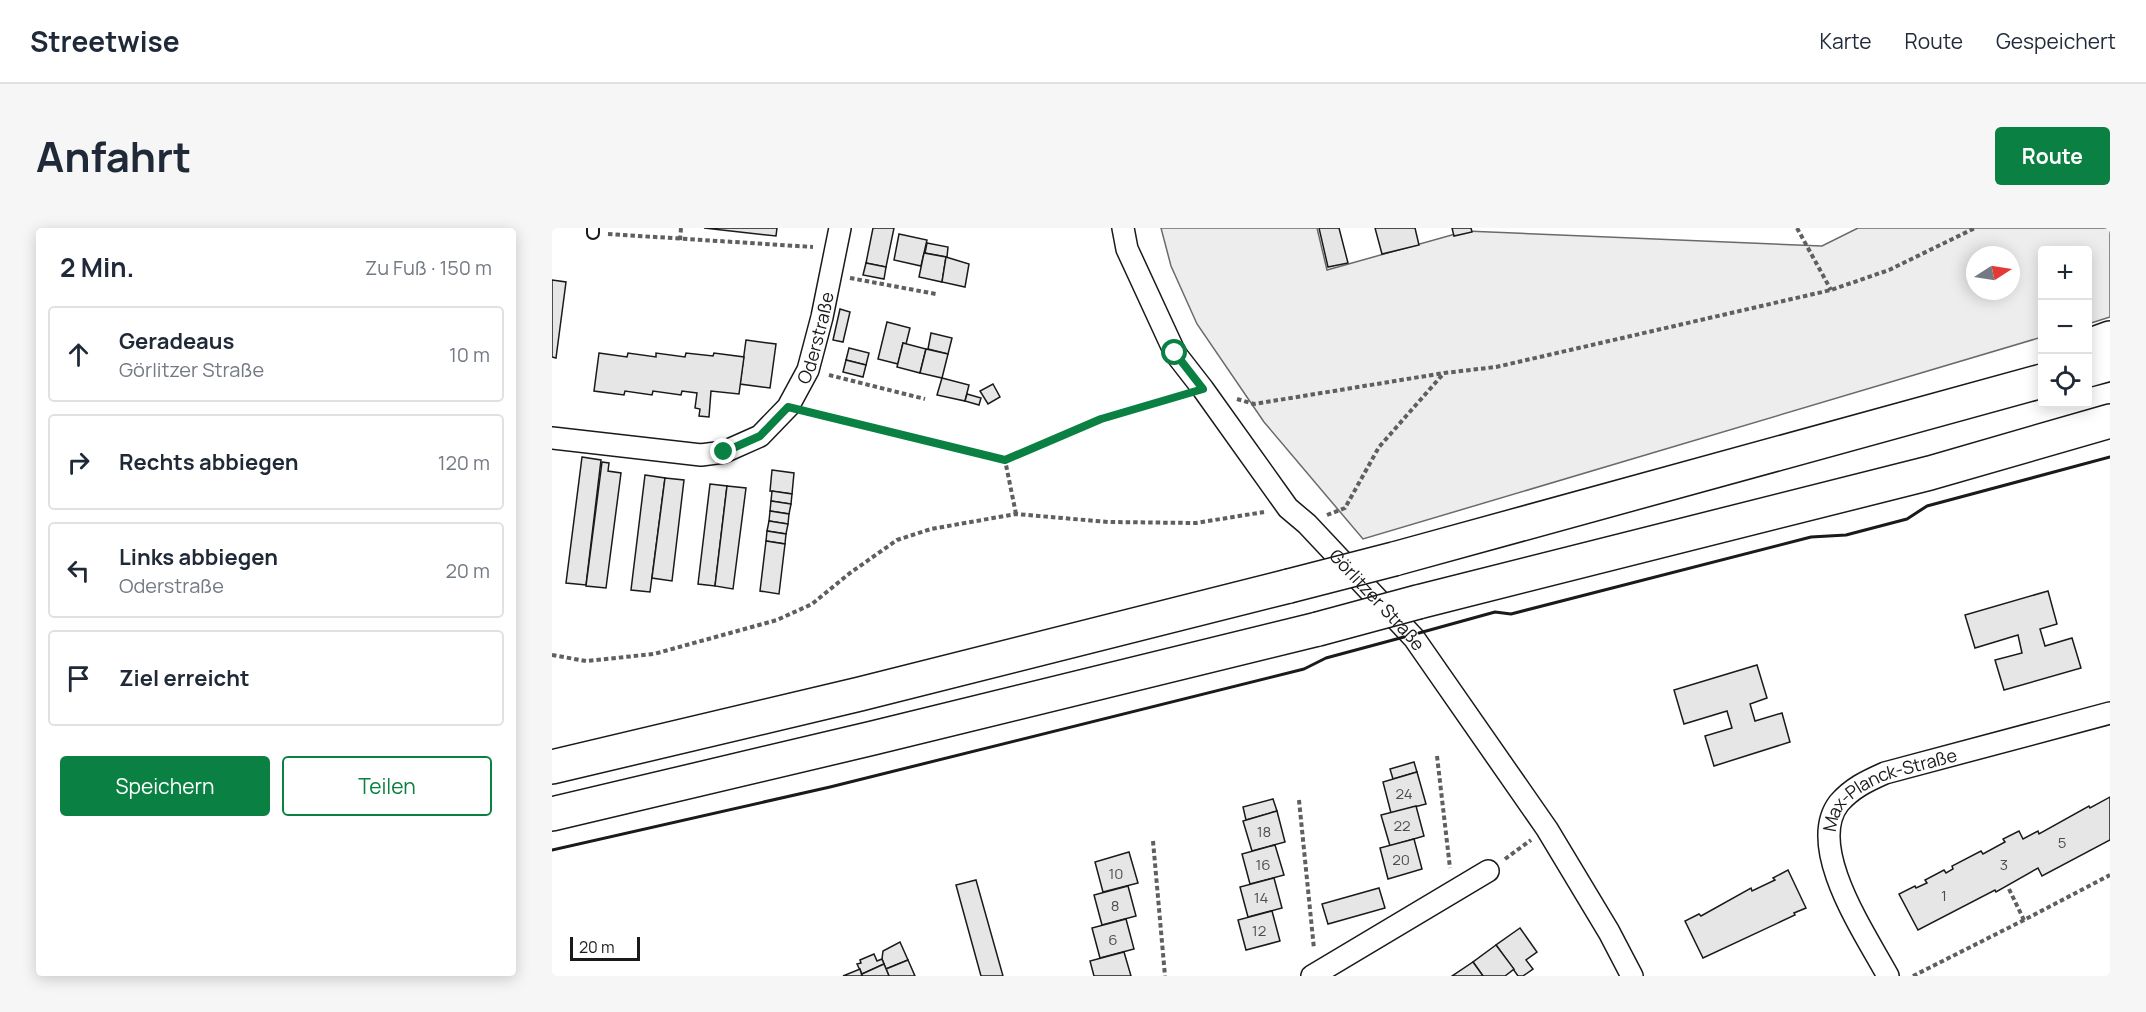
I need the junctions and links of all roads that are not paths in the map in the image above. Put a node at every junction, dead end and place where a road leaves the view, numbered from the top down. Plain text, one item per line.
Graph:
1 (1123, 228) edge
2 (839, 238) edge
3 (2110, 338) edge
4 (2092, 345) edge
5 (2110, 364) edge
6 (2038, 366) edge
7 (2092, 369) edge
8 (2038, 382) edge
9 (1965, 402) junction
10 (2110, 421) edge
11 (552, 438) edge
12 (2110, 713) edge
13 (552, 767) edge
14 (552, 814) edge
15 (1488, 872) road end
16 (1314, 975) edge
17 (1632, 976) edge
18 (1888, 976) edge

1 - 17 street, Görlitzer Straße
2 - 11 street, Oderstraße
3 - 4 highway
5 - 7 highway
6 - 9 highway
8 - 9 highway
9 - 13 highway, bridge
10 - 14 highway, bridge
12 - 18 street, Max-Planck-Straße
15 - 16 street

